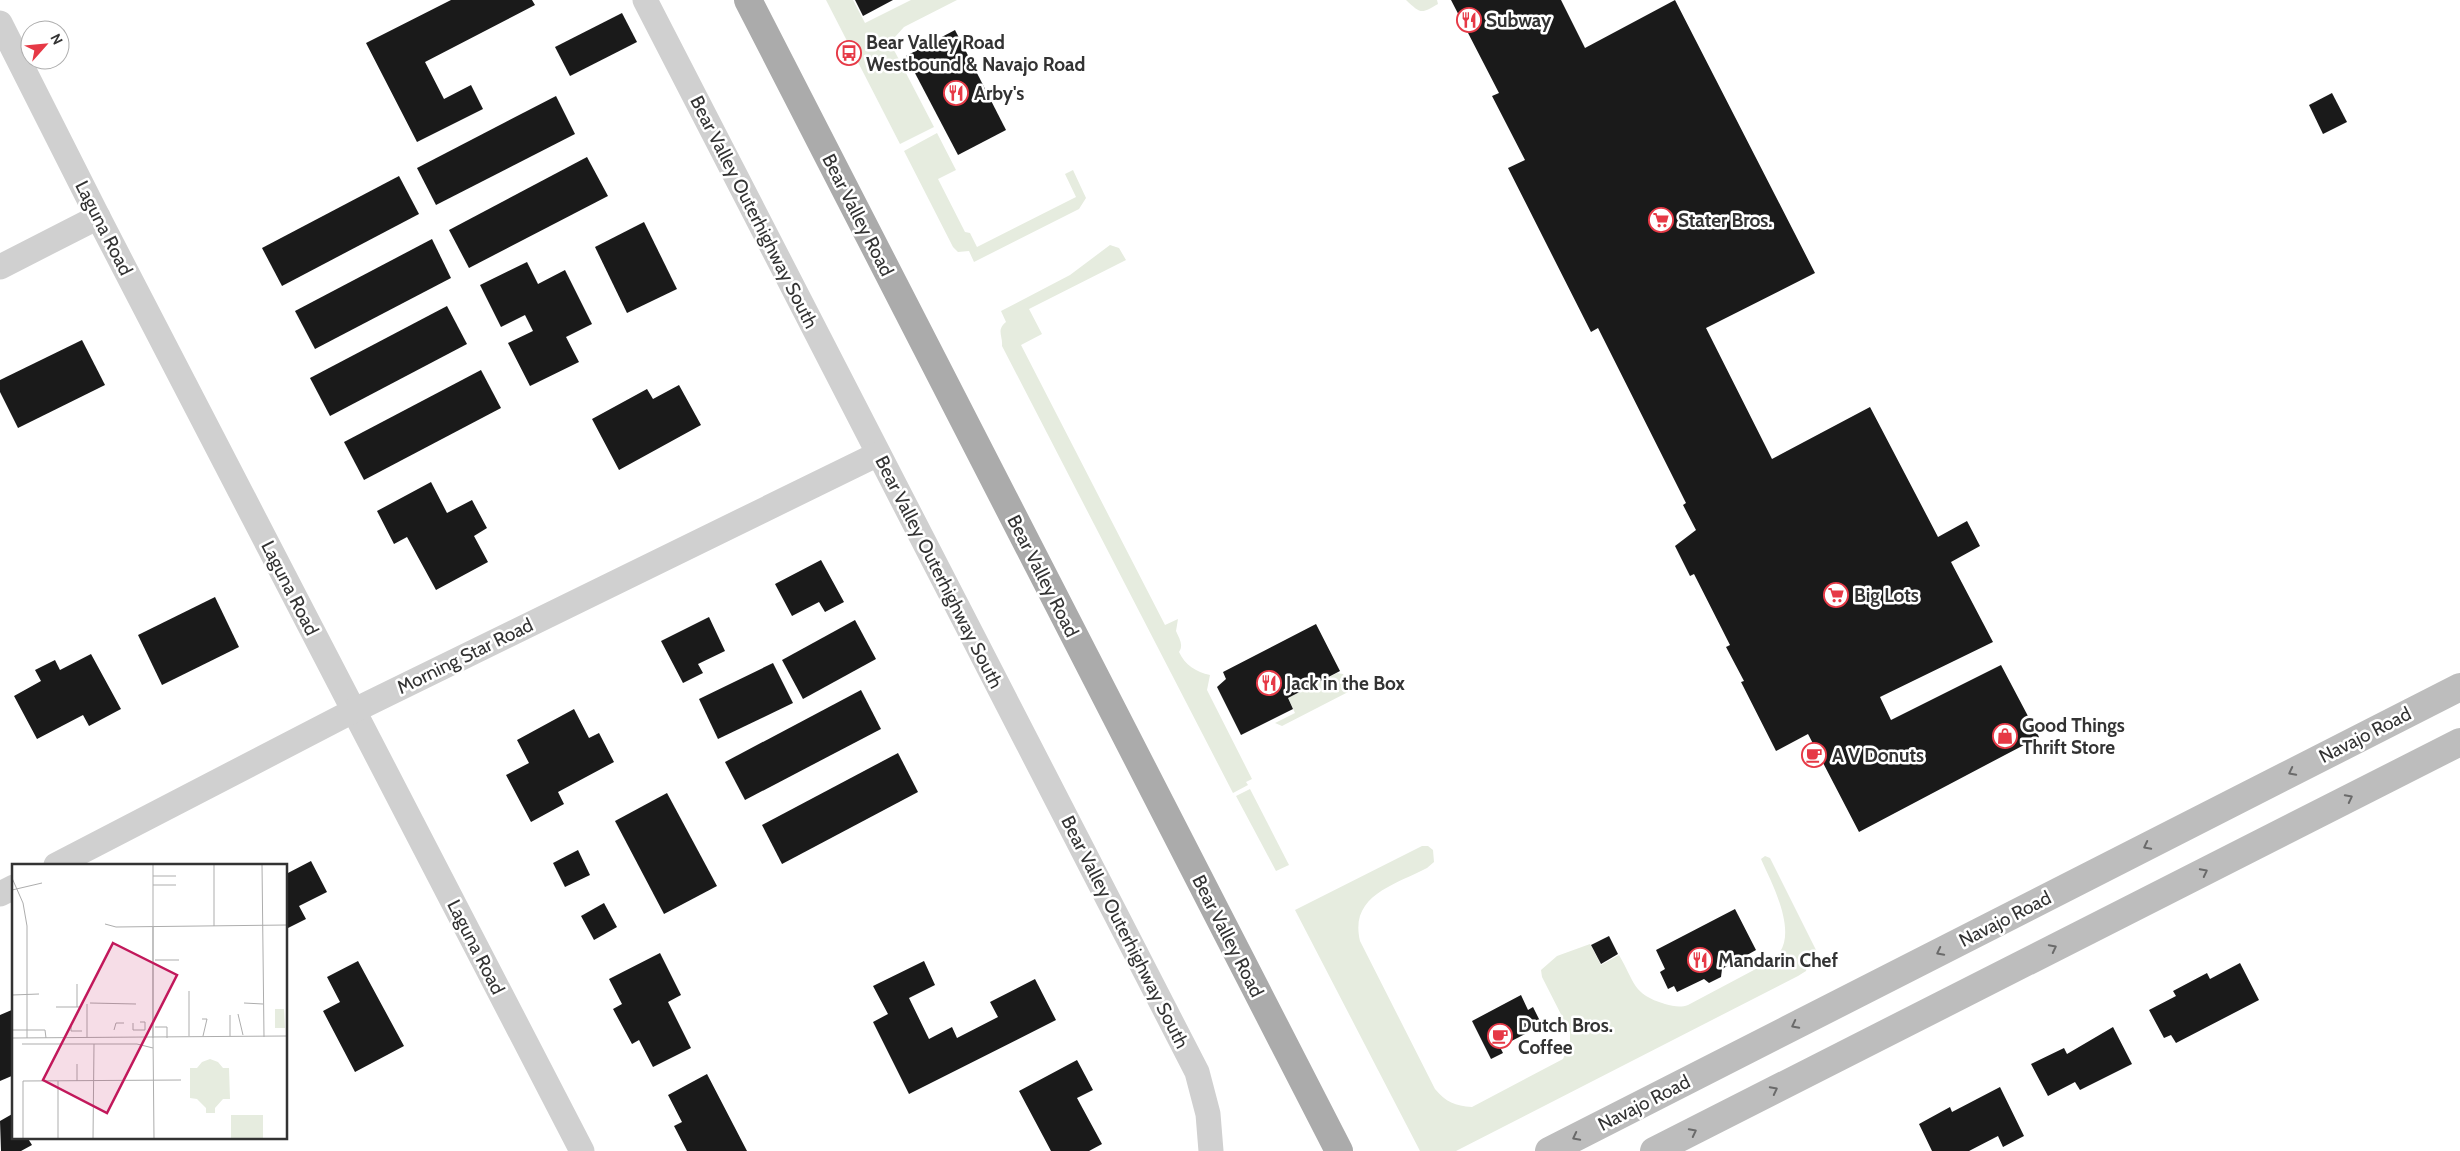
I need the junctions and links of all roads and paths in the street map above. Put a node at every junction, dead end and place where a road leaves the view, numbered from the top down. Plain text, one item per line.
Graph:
1 (645, 0) edge
2 (748, 0) edge
3 (0, 23) edge
4 (98, 217) junction
5 (0, 267) edge
6 (878, 454) junction
7 (2460, 687) edge
8 (353, 711) junction
9 (2460, 742) edge
10 (58, 864) edge
11 (12, 887) edge
12 (0, 894) edge
13 (582, 1151) edge
14 (1211, 1151) edge
15 (1339, 1151) edge
16 (1549, 1151) edge
17 (1654, 1151) edge

1 - 6 street, Bear Valley Outerhighway South
2 - 15 main road, Bear Valley Road
3 - 4 street, Laguna Road
4 - 5 street
4 - 8 street, Laguna Road
6 - 8 street, Morning Star Road
6 - 14 street, Bear Valley Outerhighway South
7 -> 16 main road, Navajo Road
8 - 10 street, Morning Star Road
8 - 13 street, Laguna Road
17 -> 9 main road
11 - 12 street

